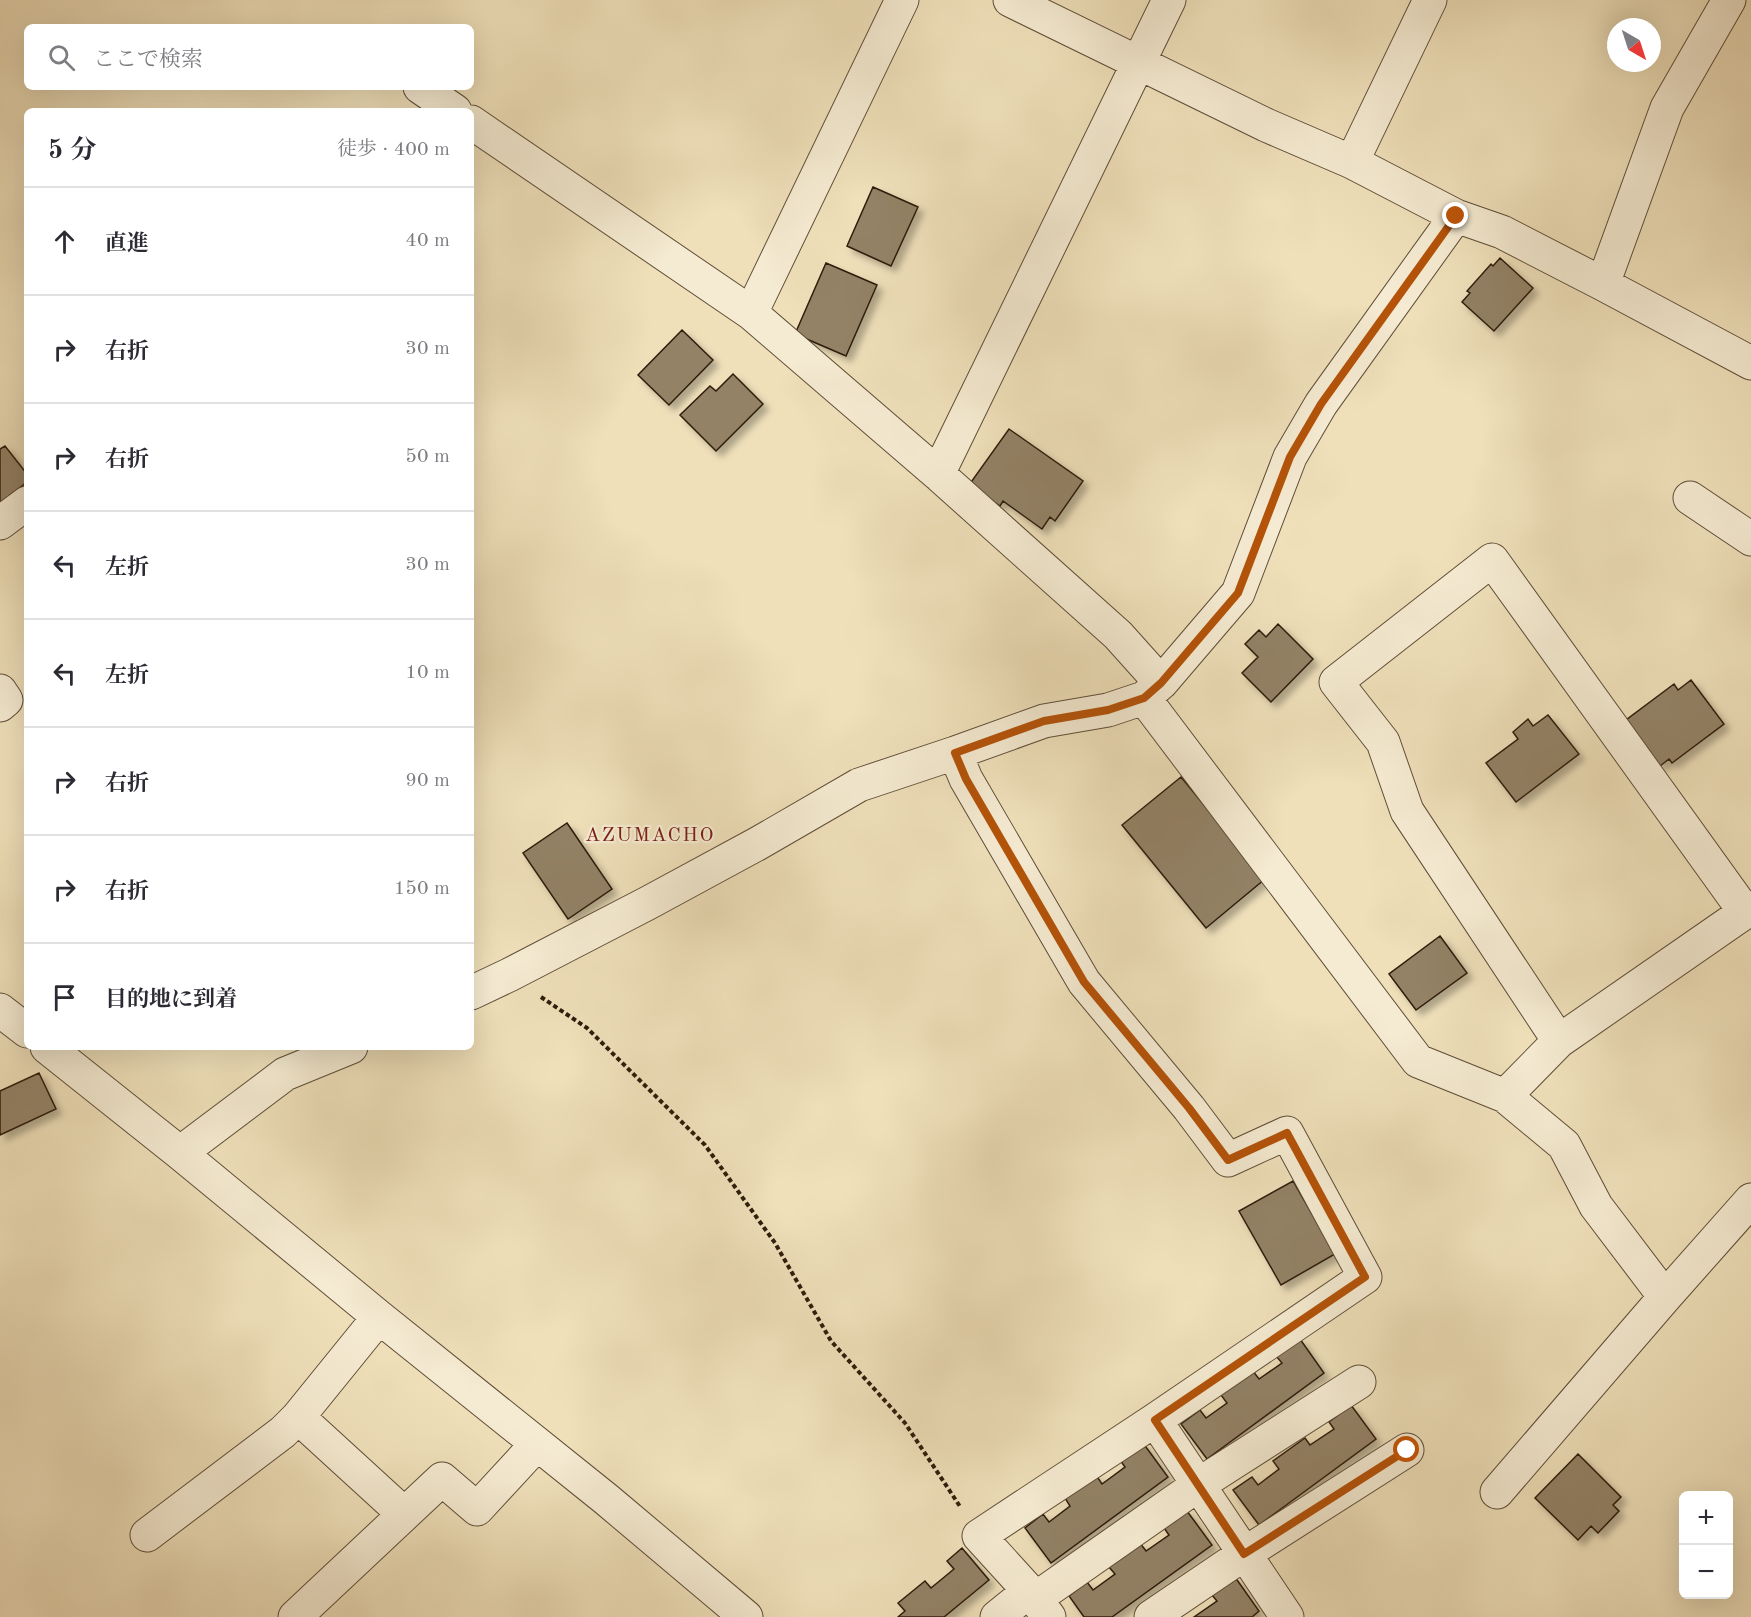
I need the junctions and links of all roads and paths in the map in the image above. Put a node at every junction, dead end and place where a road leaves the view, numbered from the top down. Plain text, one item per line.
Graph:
1 (902, 0) edge
2 (1010, 0) edge
3 (1169, 0) edge
4 (1431, 0) edge
5 (1729, 0) edge
6 (1139, 64) junction
7 (424, 90) edge
8 (451, 108) edge
9 (474, 124) edge
10 (1352, 162) junction
11 (1456, 216) junction
12 (1603, 284) junction
13 (752, 313) junction
14 (1751, 363) edge
15 (938, 474) junction
16 (1690, 498) dead end
17 (24, 505) edge
18 (0, 524) edge
19 (1751, 539) edge
20 (1153, 690) junction
21 (0, 692) edge
22 (0, 705) edge
23 (955, 753) junction
24 (1748, 910) edge
25 (509, 975) junction
26 (474, 992) edge
27 (0, 1010) edge
28 (24, 1029) edge
29 (1559, 1041) junction
30 (51, 1050) edge
31 (344, 1050) edge
32 (1505, 1096) junction
33 (180, 1152) junction
34 (1751, 1200) edge
35 (1665, 1297) junction
36 (379, 1317) junction
37 (1359, 1382) dead end
38 (298, 1417) junction
39 (1155, 1420) junction
40 (537, 1444) junction
41 (1407, 1450) dead end
42 (1198, 1485) junction
43 (1497, 1492) dead end
44 (405, 1514) junction
45 (147, 1535) dead end
46 (980, 1536) junction
47 (1244, 1554) junction
48 (1038, 1602) edge
49 (295, 1617) edge
50 (746, 1617) edge
51 (998, 1617) edge
52 (1151, 1617) edge
53 (1287, 1617) edge

1 - 13 street
2 - 6 street
3 - 6 street
4 - 10 street
5 - 12 street
6 - 10 street
6 - 15 street
7 - 8 street
9 - 13 street
10 - 11 street
11 - 12 street
11 - 20 street
12 - 14 street
13 - 15 street
15 - 20 street
16 - 19 street
17 - 18 street
20 - 23 street
20 - 32 street
21 - 22 street
23 - 25 street
23 - 39 street
24 - 29 street
24 - 29 street
25 - 26 street
25 - 46 path
27 - 28 street
29 - 32 street
30 - 33 street
31 - 33 street
32 - 35 street
33 - 36 street
34 - 35 street
35 - 43 street
36 - 38 street
36 - 40 street
37 - 42 street
38 - 44 street
38 - 45 street
39 - 42 street
39 - 46 street
40 - 44 street
40 - 50 street
41 - 47 street
42 - 47 street
42 - 48 street
44 - 49 street
46 - 48 street
47 - 52 street
47 - 53 street
48 - 51 street

